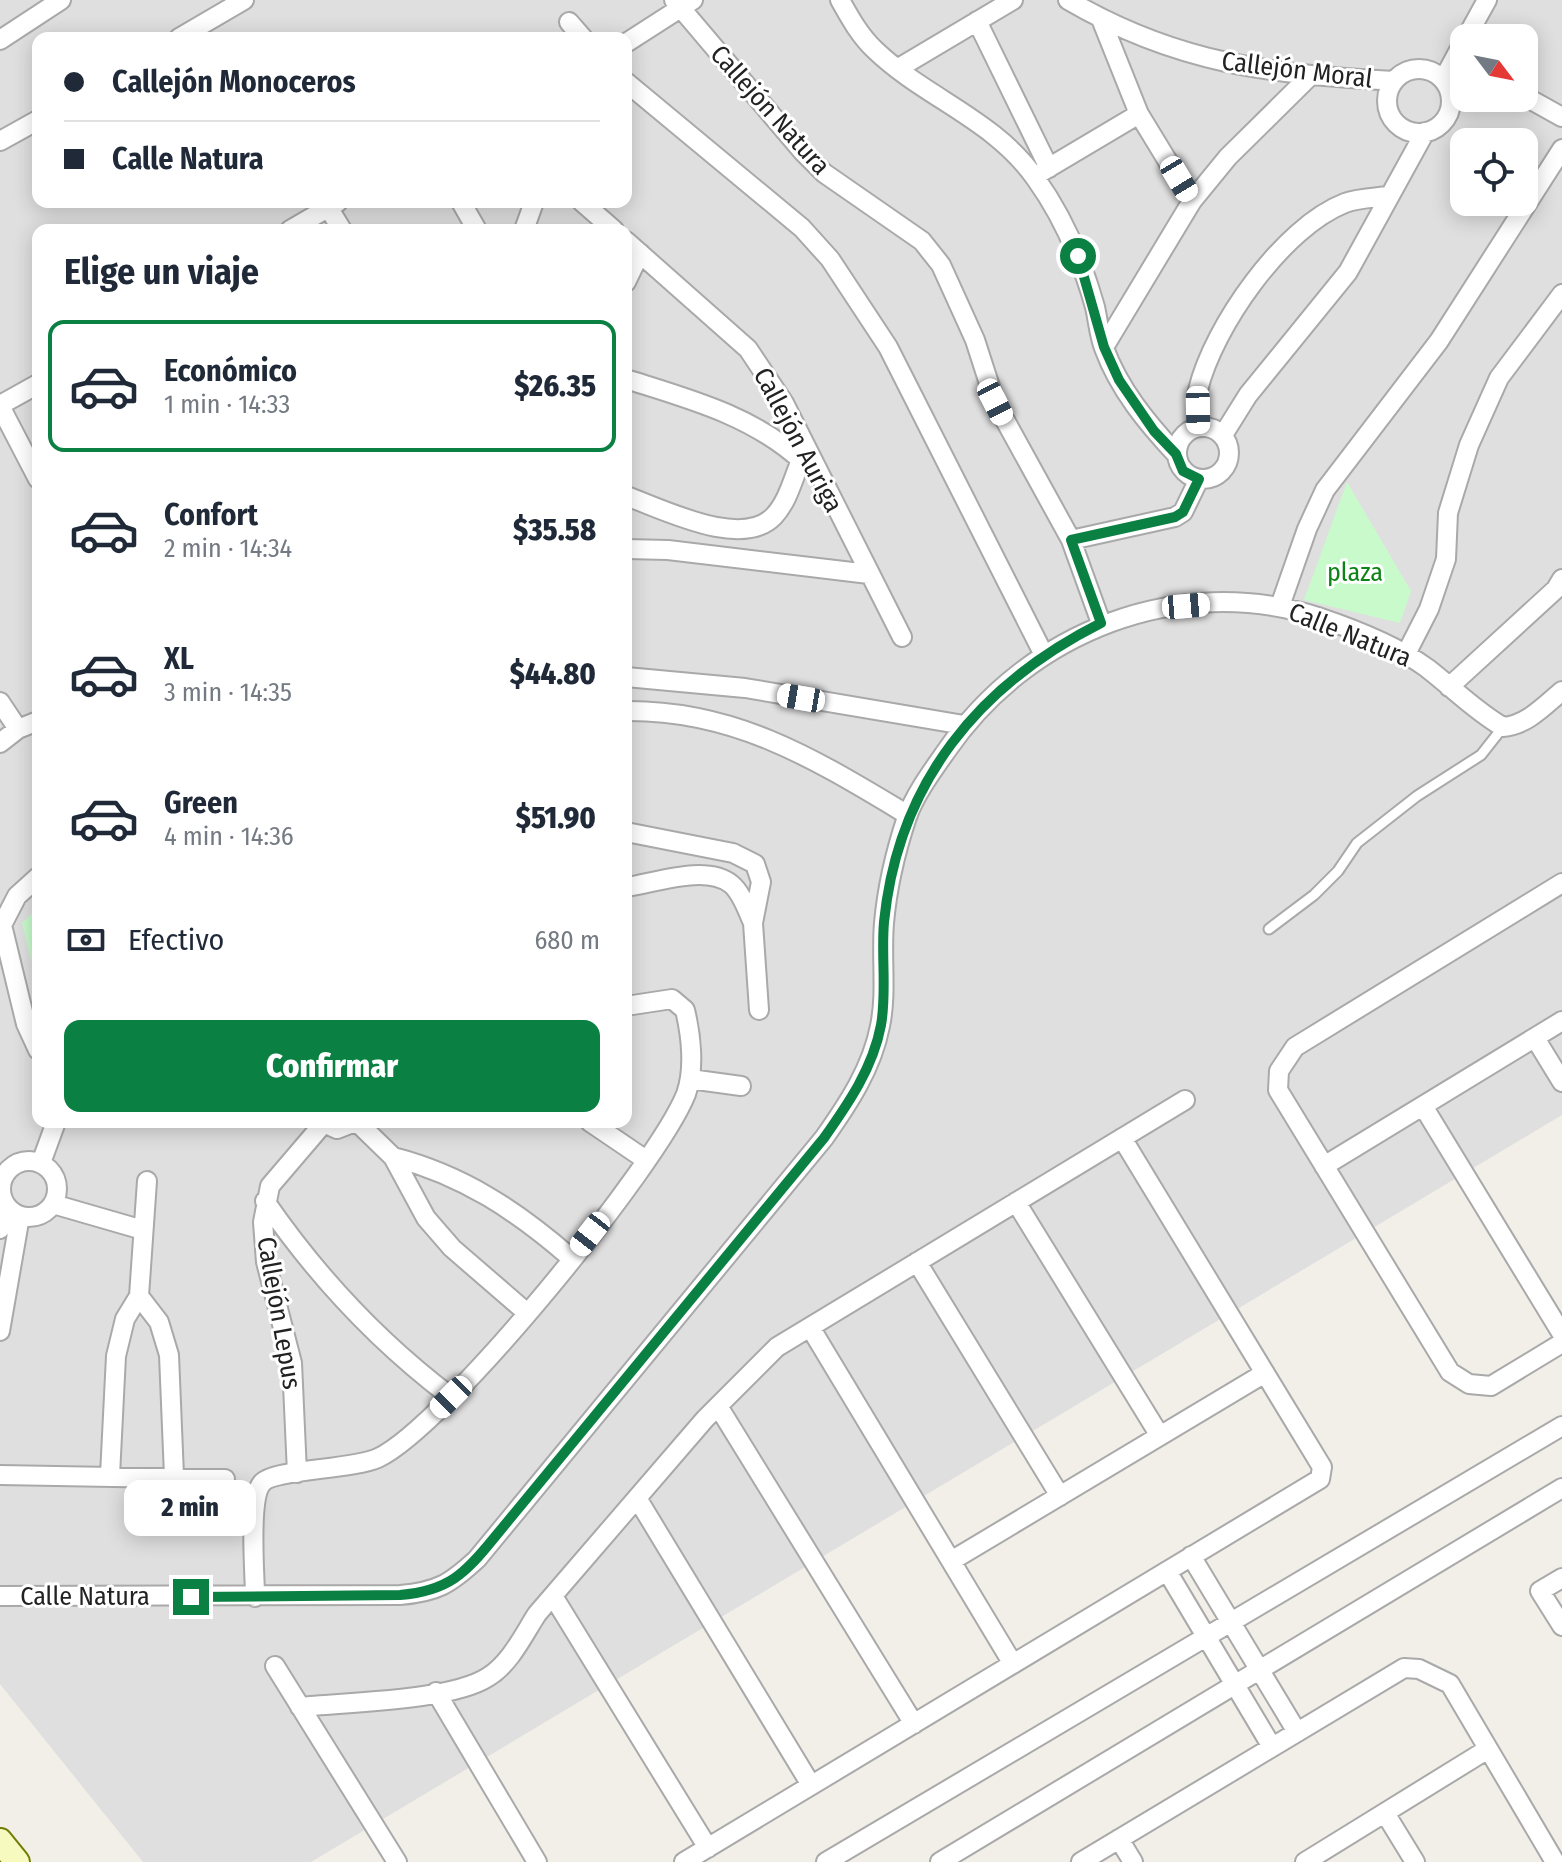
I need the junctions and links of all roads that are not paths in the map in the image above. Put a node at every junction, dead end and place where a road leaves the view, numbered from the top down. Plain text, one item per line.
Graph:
1 (61, 0) edge
2 (244, 0) edge
3 (840, 0) edge
4 (1013, 0) edge
5 (1068, 0) edge
6 (1487, 0) edge
7 (682, 3) edge
8 (1101, 19) junction
9 (977, 21) junction
10 (569, 22) dead end
11 (1475, 24) edge
12 (189, 32) edge
13 (578, 32) edge
14 (632, 39) edge
15 (0, 40) edge
16 (897, 69) junction
17 (1450, 69) edge
18 (1310, 76) junction
19 (1443, 80) junction
20 (1394, 81) junction
21 (632, 87) edge
22 (1538, 104) edge
23 (1139, 114) junction
24 (1562, 117) edge
25 (32, 123) edge
26 (1425, 132) junction
27 (0, 141) edge
28 (1562, 149) edge
29 (1042, 172) junction
30 (1388, 196) junction
31 (1192, 201) junction
32 (328, 208) edge
33 (589, 208) edge
34 (300, 224) edge
35 (607, 224) edge
36 (633, 247) edge
37 (1562, 294) edge
38 (1104, 347) junction
39 (632, 381) edge
40 (32, 387) edge
41 (0, 406) edge
42 (1198, 427) junction
43 (1223, 435) junction
44 (804, 454) junction
45 (1176, 454) junction
46 (32, 467) edge
47 (1199, 479) junction
48 (632, 498) edge
49 (1071, 540) junction
50 (632, 549) edge
51 (869, 574) junction
52 (1562, 579) edge
53 (1280, 606) junction
54 (1101, 623) junction
55 (902, 637) dead end
56 (1406, 654) junction
57 (1044, 655) junction
58 (632, 678) edge
59 (1449, 687) junction
60 (1562, 691) edge
61 (0, 702) edge
62 (632, 711) edge
63 (32, 723) edge
64 (964, 725) junction
65 (1503, 727) junction
66 (18, 729) junction
67 (0, 743) edge
68 (908, 815) junction
69 (632, 833) edge
70 (704, 847) junction
71 (706, 875) junction
72 (32, 882) edge
73 (1562, 883) edge
74 (632, 886) edge
75 (753, 923) junction
76 (1, 925) edge
77 (1269, 929) dead end
78 (632, 1005) edge
79 (759, 1010) dead end
80 (1562, 1021) edge
81 (32, 1037) edge
82 (1535, 1038) junction
83 (690, 1079) junction
84 (1562, 1082) edge
85 (741, 1086) dead end
86 (1185, 1100) dead end
87 (1423, 1106) junction
88 (54, 1128) edge
89 (318, 1128) edge
90 (362, 1128) edge
91 (599, 1128) edge
92 (1122, 1138) junction
93 (393, 1157) junction
94 (646, 1160) junction
95 (41, 1163) junction
96 (1324, 1166) junction
97 (1, 1181) edge
98 (147, 1181) dead end
99 (265, 1201) junction
100 (1016, 1202) junction
101 (53, 1204) junction
102 (15, 1213) junction
103 (0, 1229) edge
104 (143, 1230) junction
105 (571, 1258) junction
106 (917, 1262) junction
107 (139, 1296) junction
108 (526, 1312) junction
109 (810, 1327) junction
110 (0, 1331) edge
111 (1562, 1334) edge
112 (1562, 1343) edge
113 (1265, 1373) junction
114 (451, 1397) junction
115 (718, 1406) junction
116 (1562, 1426) edge
117 (1160, 1436) junction
118 (297, 1473) junction
119 (0, 1475) edge
120 (110, 1475) junction
121 (174, 1476) junction
122 (225, 1479) dead end
123 (1562, 1488) edge
124 (1060, 1496) junction
125 (637, 1498) junction
126 (1191, 1556) junction
127 (951, 1561) junction
128 (1167, 1571) junction
129 (1562, 1578) edge
130 (0, 1596) edge
131 (553, 1596) junction
132 (255, 1597) junction
133 (1229, 1623) junction
134 (1562, 1626) edge
135 (1206, 1637) junction
136 (1013, 1664) junction
137 (275, 1666) dead end
138 (1259, 1672) junction
139 (1236, 1685) junction
140 (436, 1692) junction
141 (300, 1707) junction
142 (914, 1724) junction
143 (1297, 1732) junction
144 (1272, 1747) junction
145 (1488, 1749) junction
146 (811, 1785) junction
147 (1385, 1813) junction
148 (1119, 1839) junction
149 (0, 1841) edge
150 (708, 1848) junction
151 (17, 1862) edge
152 (397, 1862) edge
153 (537, 1862) edge
154 (684, 1862) edge
155 (826, 1862) edge
156 (940, 1862) edge
157 (1081, 1862) edge
158 (1133, 1862) edge
159 (1305, 1862) edge
160 (1415, 1862) edge
161 (1555, 1862) edge

1 - 15 street
2 - 12 street
3 - 16 street
4 - 9 street
5 - 8 street, Callejón Moral
6 - 11 street
7 - 14 street
7 - 49 street, Callejón Natura
8 - 18 street, Callejón Moral
8 - 23 street
9 - 16 street
9 - 29 street
10 - 13 street
16 - 29 street
17 - 19 street
18 - 20 street, Callejón Moral
18 - 31 street
19 - 20 street
19 - 26 street
20 - 26 street
21 - 57 street
22 - 24 street
23 - 29 street
23 - 31 street
25 - 27 street
26 - 30 street
28 - 53 street
29 - 38 street
30 - 42 street
30 - 43 street
31 - 38 street
32 - 34 street
33 - 35 street
36 - 44 street, Callejón Auriga
37 - 56 street
38 - 45 street
39 - 44 street, Callejón Auriga
40 - 41 street
41 - 46 street
42 - 43 street
42 - 45 street
43 - 47 street
44 - 48 street, Callejón Auriga
44 - 51 street, Callejón Auriga
45 - 47 street
47 - 49 street
49 - 54 street, Callejón Natura
50 - 51 street
51 - 55 street, Callejón Auriga
52 - 59 street
53 - 54 street, Calle Natura
53 - 56 street, Calle Natura
54 - 57 street, Calle Natura
56 - 59 street, Calle Natura
57 - 64 street, Calle Natura
58 - 64 street
59 - 65 street, Calle Natura
60 - 65 street
61 - 66 street
62 - 68 street
63 - 66 street
64 - 68 street, Calle Natura
65 - 77 lane
66 - 67 street
68 - 132 street, Calle Natura
69 - 70 street
70 - 71 street
70 - 75 street
71 - 74 street
71 - 75 street
72 - 76 street
73 - 96 street
75 - 79 street
76 - 81 street
78 - 83 street
80 - 82 street
82 - 84 street
82 - 87 street
83 - 85 street
83 - 94 street
86 - 92 street
87 - 96 street
87 - 111 street
88 - 95 street
89 - 99 street, Callejón Lepus
90 - 93 street
91 - 94 street
92 - 100 street
92 - 113 street
93 - 105 street
93 - 108 street
94 - 105 street
95 - 97 street
95 - 101 street
96 - 112 street
97 - 102 street
98 - 104 street
99 - 114 street, Callejón Lepus
99 - 118 street, Callejón Lepus
100 - 106 street
100 - 117 street
101 - 102 street
101 - 104 street
102 - 103 street
102 - 110 street
104 - 107 street
105 - 108 street
106 - 109 street
106 - 124 street
107 - 120 street
107 - 121 street
108 - 114 street
109 - 115 street
109 - 127 street
113 - 117 street
113 - 126 street
114 - 118 street
115 - 125 street
115 - 142 street
116 - 133 street
117 - 124 street
118 - 132 street
119 - 120 street
120 - 121 street
121 - 122 street
123 - 138 street
124 - 127 street
125 - 131 street
125 - 146 street
126 - 128 street
126 - 133 street
127 - 136 street
128 - 135 street
128 - 136 street
129 - 134 street
130 - 132 street, Calle Natura
131 - 140 street
131 - 150 street
133 - 135 street
133 - 138 street
135 - 139 street
135 - 155 street
136 - 142 street
137 - 141 street
138 - 139 street
138 - 143 street
139 - 144 street
139 - 156 street
140 - 141 street
140 - 153 street
141 - 152 street
142 - 146 street
143 - 144 street
143 - 145 street
144 - 148 street
145 - 147 street
145 - 161 street
146 - 150 street
147 - 159 street
147 - 160 street
148 - 157 street
148 - 158 street
149 - 151 main road
150 - 154 street

